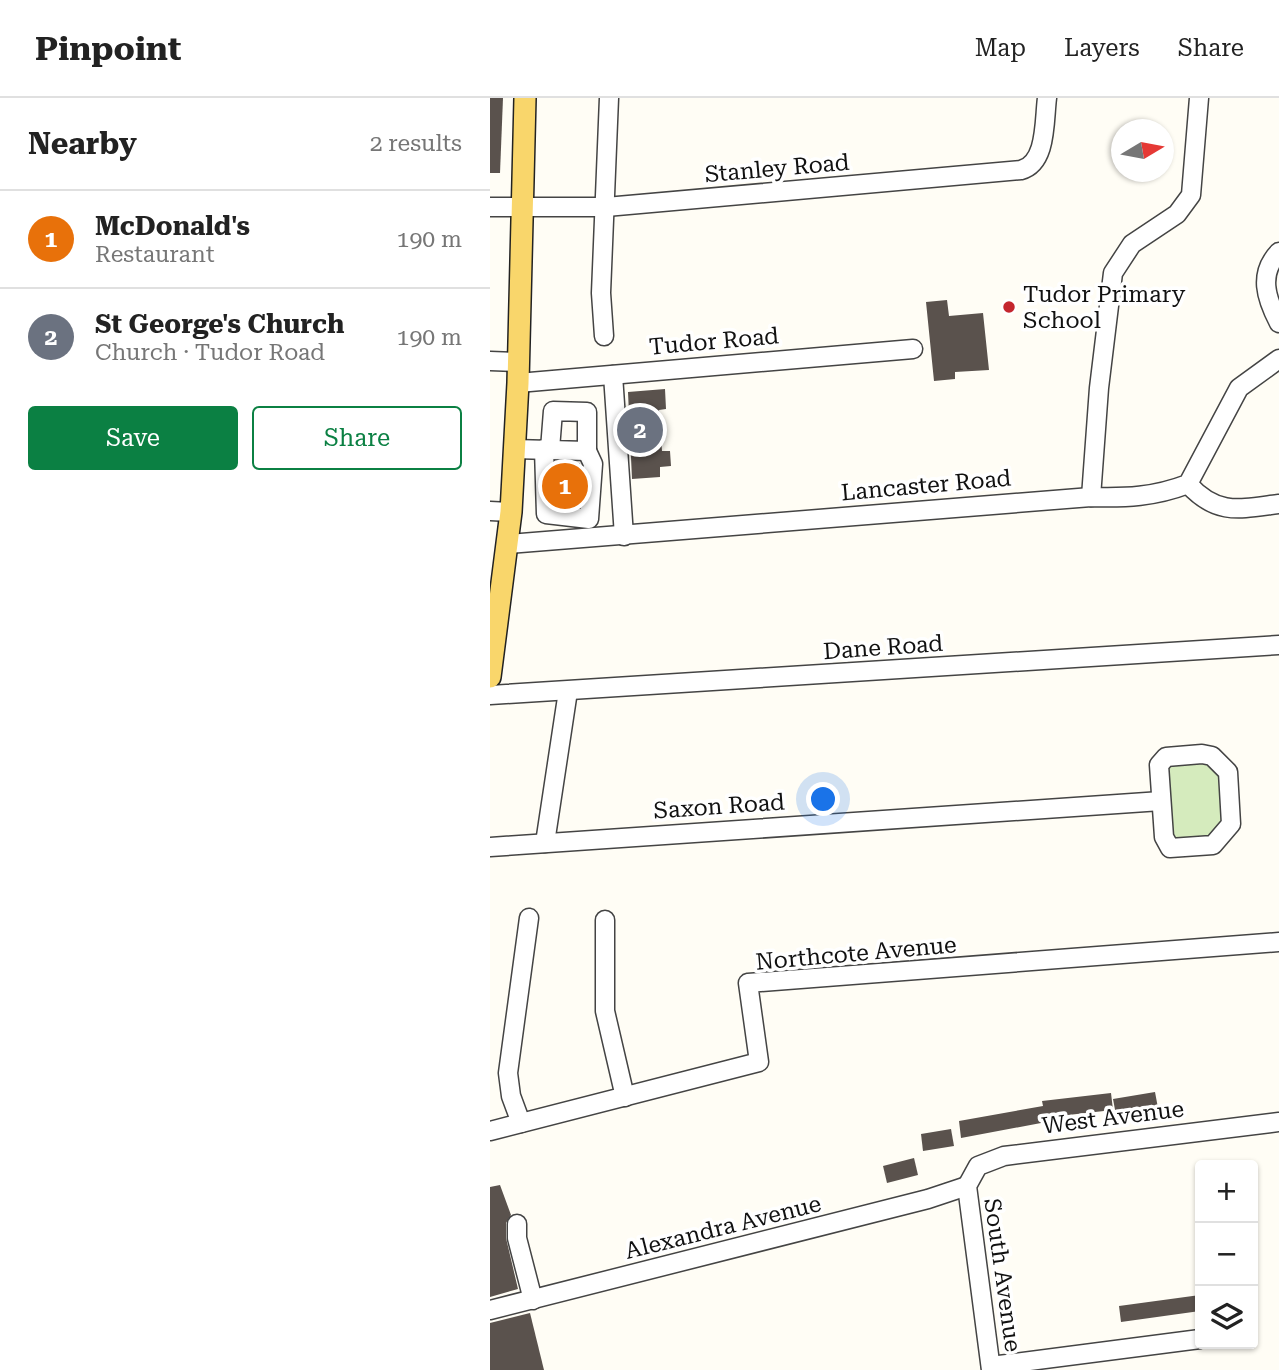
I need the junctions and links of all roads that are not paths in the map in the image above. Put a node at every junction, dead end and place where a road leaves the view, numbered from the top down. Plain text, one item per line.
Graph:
1 (525, 98) edge
2 (609, 98) edge
3 (1047, 98) edge
4 (1199, 98) edge
5 (490, 207) edge
6 (606, 207) junction
7 (522, 208) junction
8 (1279, 252) edge
9 (1279, 323) edge
10 (604, 336) dead end
11 (913, 349) dead end
12 (1279, 359) edge
13 (490, 361) edge
14 (518, 372) junction
15 (613, 374) junction
16 (514, 449) junction
17 (547, 449) junction
18 (587, 451) junction
19 (1188, 484) junction
20 (1091, 497) junction
21 (1279, 504) edge
22 (500, 512) edge
23 (624, 536) junction
24 (508, 544) junction
25 (1279, 645) edge
26 (491, 670) edge
27 (568, 691) junction
28 (490, 695) edge
29 (1161, 801) junction
30 (545, 843) junction
31 (490, 847) edge
32 (529, 918) dead end
33 (605, 920) dead end
34 (1279, 942) edge
35 (625, 1097) junction
36 (1279, 1122) edge
37 (521, 1123) junction
38 (490, 1131) edge
39 (967, 1186) junction
40 (517, 1224) dead end
41 (533, 1300) junction
42 (490, 1310) edge
43 (1195, 1340) edge
44 (991, 1368) edge

1 - 7 main road
2 - 6 street
3 - 6 street, Stanley Road
4 - 20 street
5 - 7 street, Stanley Road
6 - 7 street, Stanley Road
6 - 10 street
7 - 14 main road
8 - 9 street
11 - 15 street, Tudor Road
12 - 19 street
13 - 14 street, Tudor Road
14 - 15 street, Tudor Road
14 - 16 main road
15 - 23 street
16 - 17 street
16 - 22 main road
17 - 18 street
17 - 18 street
17 - 18 street
19 - 20 street, Lancaster Road
19 - 21 street
20 - 23 street, Lancaster Road
22 - 24 main road
23 - 24 street, Lancaster Road
24 - 26 main road
25 - 27 street, Dane Road
27 - 28 street, Dane Road
27 - 30 street
29 - 29 street
29 - 30 street, Saxon Road
30 - 31 street, Saxon Road
32 - 37 street
33 - 35 street
34 - 35 street, Northcote Avenue
35 - 37 street, Northcote Avenue
36 - 39 street, West Avenue
37 - 38 street, Northcote Avenue
39 - 41 street, Alexandra Avenue
39 - 44 street, South Avenue
40 - 41 street
41 - 42 street, Alexandra Avenue
43 - 44 street

